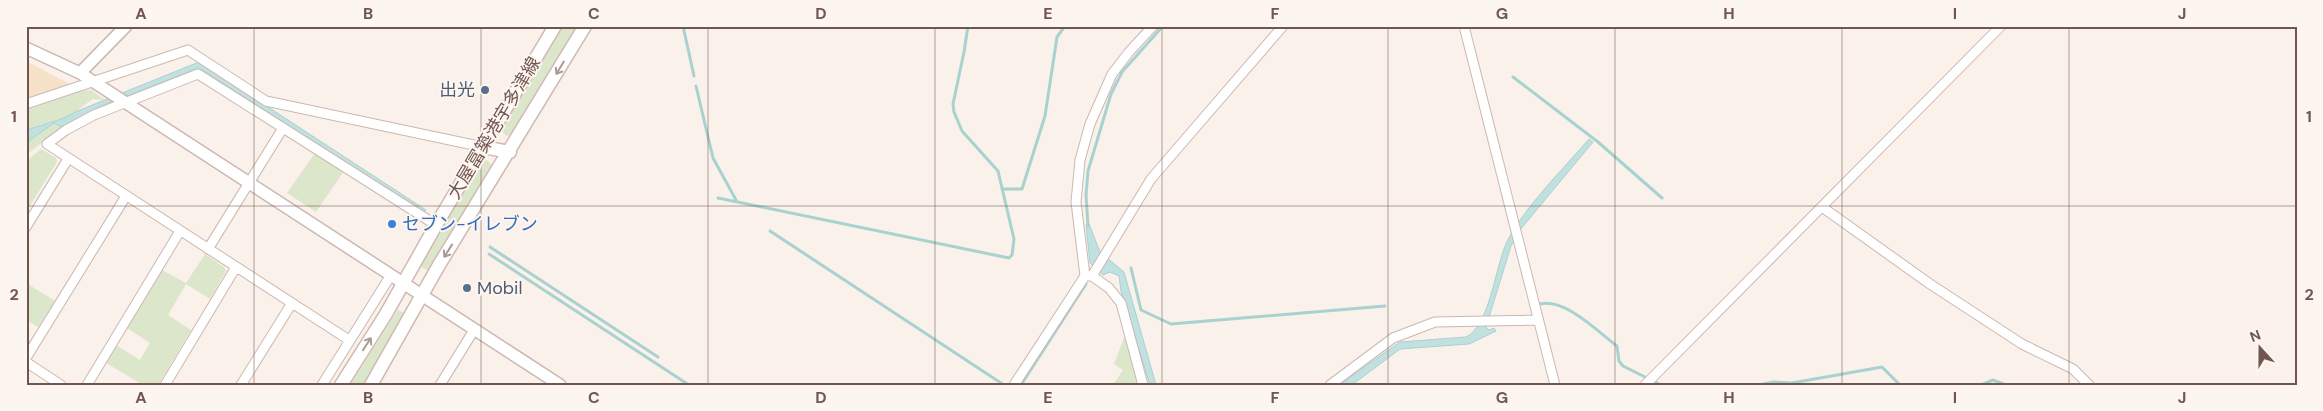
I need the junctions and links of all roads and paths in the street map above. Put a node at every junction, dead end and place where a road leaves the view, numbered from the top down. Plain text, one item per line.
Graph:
1 (126, 26) edge
2 (555, 26) edge
3 (586, 26) edge
4 (1153, 26) edge
5 (1283, 26) edge
6 (1464, 26) edge
7 (2001, 26) edge
8 (26, 48) edge
9 (80, 73) junction
10 (92, 82) junction
11 (124, 102) junction
12 (26, 104) edge
13 (283, 128) junction
14 (483, 147) junction
15 (510, 152) junction
16 (68, 158) junction
17 (248, 183) junction
18 (126, 196) junction
19 (1822, 207) junction
20 (436, 225) junction
21 (26, 227) edge
22 (180, 231) junction
23 (208, 249) junction
24 (236, 267) junction
25 (1090, 274) junction
26 (391, 275) junction
27 (403, 283) junction
28 (422, 295) junction
29 (292, 303) junction
30 (1538, 320) junction
31 (474, 330) junction
32 (349, 340) junction
33 (26, 360) edge
34 (1648, 381) edge
35 (62, 385) edge
36 (87, 385) edge
37 (165, 385) edge
38 (241, 385) edge
39 (322, 385) edge
40 (341, 385) edge
41 (371, 385) edge
42 (440, 385) edge
43 (560, 385) edge
44 (1014, 385) edge
45 (1143, 385) edge
46 (1330, 385) edge
47 (1555, 385) edge
48 (2089, 385) edge

1 - 9 street
2 - 14 main road, 大屋冨築港宇多津線
3 -> 15 main road, 大屋冨築港宇多津線
4 - 25 street
5 - 25 street
6 - 30 street
7 - 19 street
8 - 9 street
9 - 10 street
10 - 11 street
10 - 12 street
10 - 14 street
11 - 13 street
11 - 16 street
11 - 17 street
13 - 17 street
13 - 20 street
14 - 15 main road
14 - 20 main road, 大屋冨築港宇多津線
15 -> 28 main road, 大屋冨築港宇多津線
16 - 18 street
16 - 21 street
17 - 23 street
17 - 26 street
18 - 22 street
18 - 33 street
19 - 34 street
19 - 48 street
20 - 27 main road, 大屋冨築港宇多津線
22 - 23 street
22 - 36 street
23 - 24 street
24 - 29 street
24 - 37 street
25 - 44 street
25 - 45 street
26 - 27 street
26 - 32 street
27 - 28 street
40 -> 27 main road, 大屋冨築港宇多津線
28 - 31 street
28 - 41 main road, 大屋冨築港宇多津線
29 - 32 street
29 - 38 street
30 - 46 street
30 - 47 street
31 - 42 street
31 - 43 street
32 - 39 street
33 - 35 street

